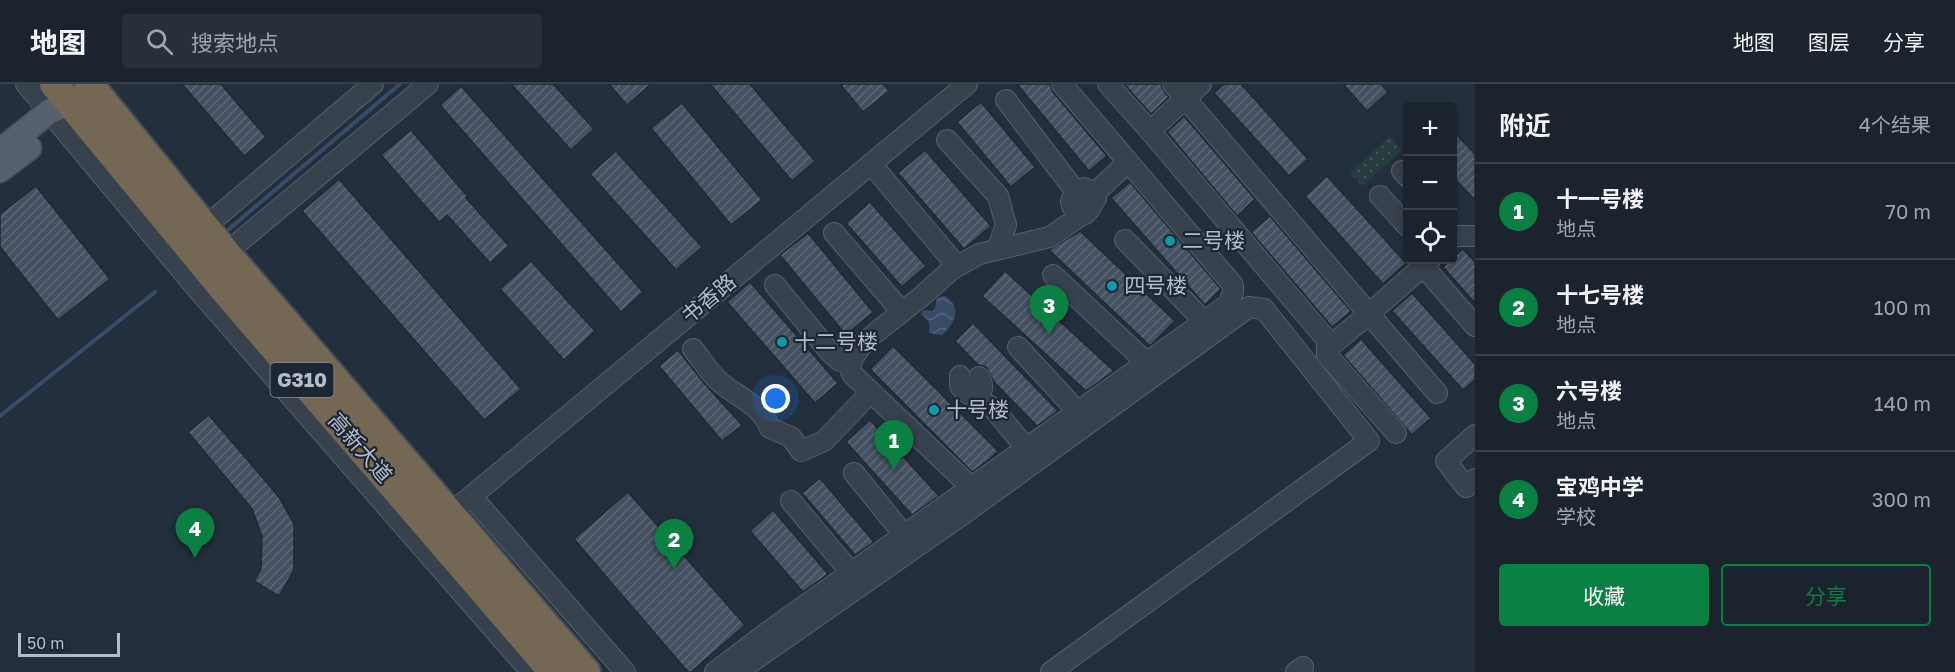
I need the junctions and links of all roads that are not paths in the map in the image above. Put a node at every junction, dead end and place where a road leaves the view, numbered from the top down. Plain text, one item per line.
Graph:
1 (26, 84) edge
2 (373, 84) edge
3 (428, 84) edge
4 (968, 84) edge
5 (1062, 84) edge
6 (1108, 84) edge
7 (1201, 84) edge
8 (1179, 91) edge
9 (73, 97) edge
10 (1006, 100) dead end
11 (1150, 131) junction
12 (946, 140) dead end
13 (0, 151) edge
14 (1128, 162) junction
15 (871, 164) junction
16 (0, 170) edge
17 (1085, 193) junction
18 (1380, 196) dead end
19 (1403, 222) edge
20 (205, 226) junction
21 (834, 233) dead end
22 (1457, 234) edge
23 (1475, 236) edge
24 (1125, 240) dead end
25 (997, 250) junction
26 (226, 253) junction
27 (1425, 264) edge
28 (1427, 264) edge
29 (957, 266) junction
30 (1053, 275) dead end
31 (775, 285) dead end
32 (902, 312) junction
33 (1369, 314) junction
34 (1204, 321) junction
35 (1475, 326) edge
36 (1327, 340) junction
37 (1018, 347) dead end
38 (693, 349) dead end
39 (1147, 363) junction
40 (851, 364) junction
41 (970, 377) dead end
42 (871, 392) junction
43 (1437, 393) dead end
44 (1078, 412) junction
45 (1396, 433) dead end
46 (1475, 435) edge
47 (1027, 449) junction
48 (854, 473) dead end
49 (1475, 479) edge
50 (972, 488) junction
51 (472, 497) junction
52 (792, 501) dead end
53 (450, 514) junction
54 (904, 535) junction
55 (852, 574) junction
56 (531, 672) edge
57 (553, 672) edge
58 (586, 672) edge
59 (625, 672) edge
60 (715, 672) edge
61 (737, 672) edge
62 (1051, 672) edge

1 - 9 street
2 - 20 street
3 - 26 street
4 - 15 street, 书香路
5 - 14 street
6 - 11 street
7 - 8 street
8 - 11 street
8 - 33 street
9 - 13 main road
9 - 16 main road
9 - 20 highway, 高新大道 / G310
9 - 56 street
9 - 57 highway, 高新大道 / G310
10 - 17 street
11 - 36 street
12 - 25 street
14 - 17 street
14 - 34 street
15 - 29 street
15 - 51 street, 书香路
17 - 25 street
18 - 19 street
20 - 26 highway, 高新大道 / G310
21 - 32 street
22 - 23 street
24 - 34 street
25 - 29 street
26 - 53 highway, 高新大道 / G310
27 - 33 street
28 - 35 street
29 - 32 street
30 - 39 street
31 - 40 street
32 - 40 street
33 - 36 street
33 - 43 street
34 - 39 street
36 - 45 street
37 - 44 street
38 - 42 street
39 - 44 street
40 - 42 street
41 - 47 street
42 - 50 street
44 - 47 street
46 - 49 street
47 - 50 street
48 - 54 street
50 - 54 street
51 - 53 street, 书香路
51 - 59 street
52 - 55 street
53 - 58 highway, 高新大道 / G310
54 - 55 street
55 - 60 street
61 - 62 street

